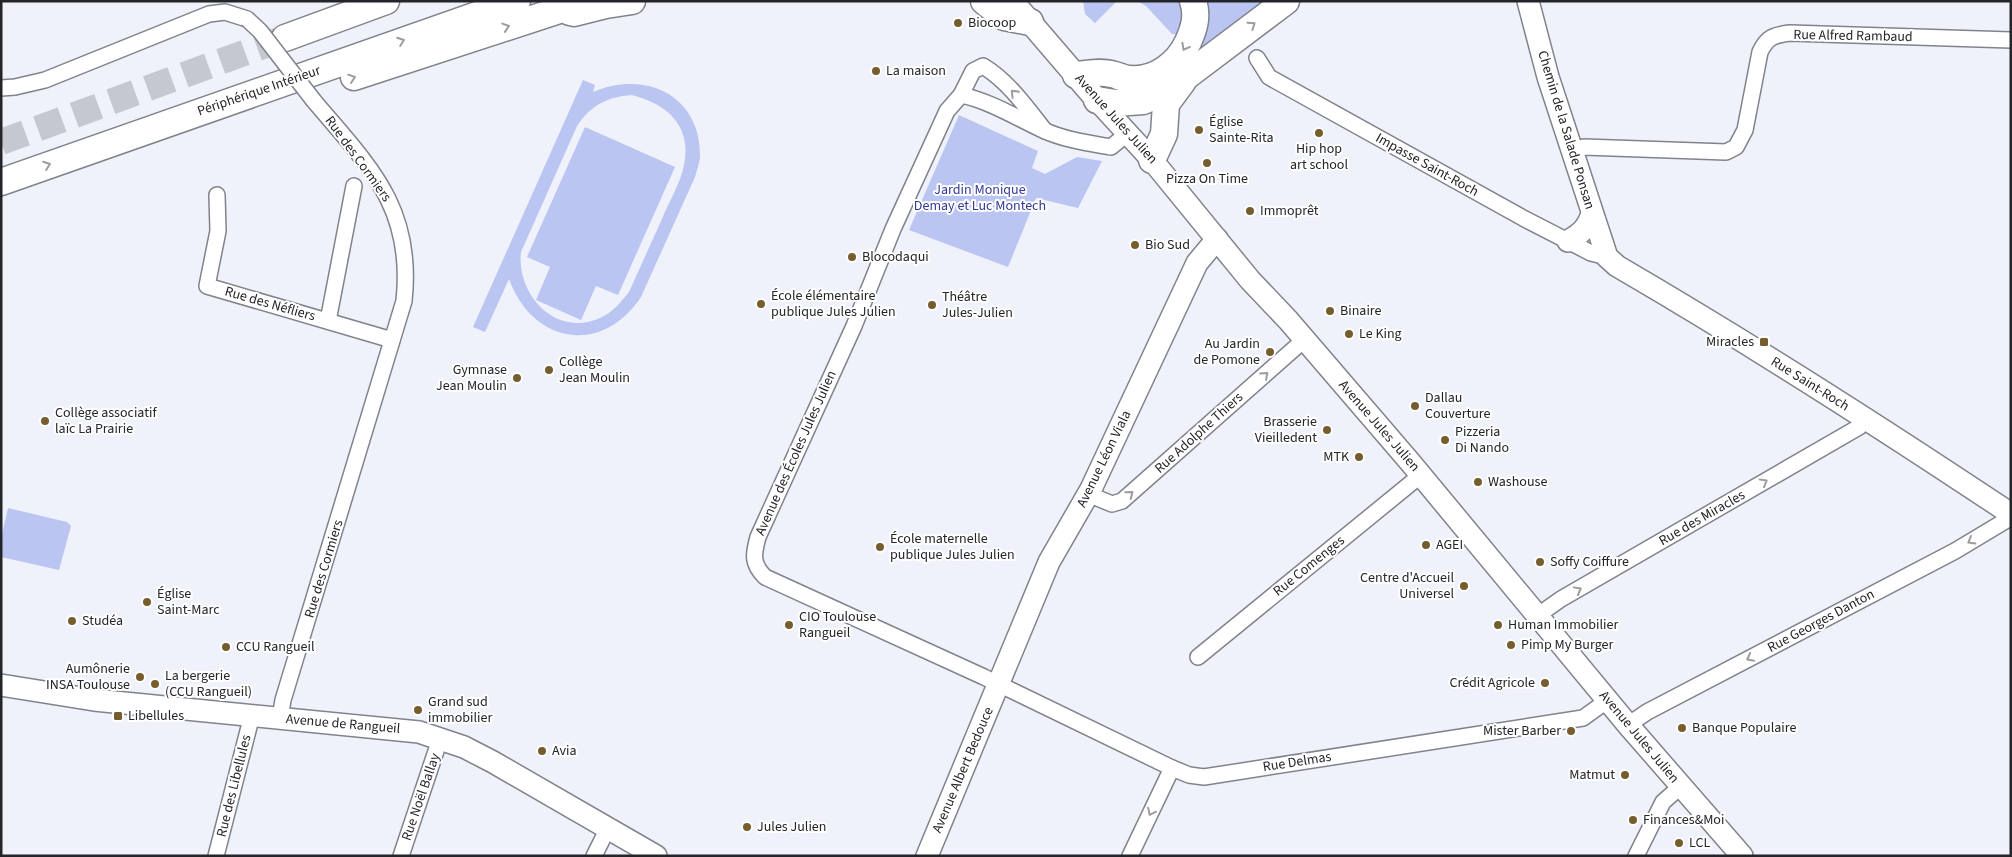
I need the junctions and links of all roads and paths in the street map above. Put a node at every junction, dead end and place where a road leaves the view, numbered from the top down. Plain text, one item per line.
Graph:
1 (344, 1) edge
2 (386, 1) edge
3 (516, 1) edge
4 (587, 1) edge
5 (632, 1) edge
6 (984, 1) edge
7 (1012, 1) edge
8 (1193, 1) edge
9 (1286, 1) edge
10 (1528, 1) edge
11 (562, 8) junction
12 (1030, 22) junction
13 (2011, 40) edge
14 (1257, 58) dead end
15 (1076, 75) junction
16 (1186, 77) junction
17 (1, 88) edge
18 (961, 96) junction
19 (1097, 100) junction
20 (1045, 131) junction
21 (1127, 134) junction
22 (107, 144) junction
23 (1570, 150) junction
24 (1152, 160) junction
25 (1, 182) edge
26 (354, 186) dead end
27 (217, 195) dead end
28 (1592, 214) junction
29 (1217, 239) junction
30 (1568, 241) junction
31 (1607, 257) junction
32 (328, 321) junction
33 (392, 340) junction
34 (1304, 340) junction
35 (1866, 419) junction
36 (1421, 475) junction
37 (1091, 489) junction
38 (2011, 514) edge
39 (1538, 616) junction
40 (1198, 657) dead end
41 (1000, 684) junction
42 (1, 685) edge
43 (1608, 700) junction
44 (252, 715) junction
45 (280, 718) junction
46 (1628, 725) junction
47 (440, 739) junction
48 (1172, 768) junction
49 (1680, 787) junction
50 (608, 828) junction
51 (216, 856) edge
52 (401, 856) edge
53 (594, 856) edge
54 (656, 856) edge
55 (928, 856) edge
56 (1130, 856) edge
57 (1636, 856) edge
58 (1742, 856) edge

1 - 2 highway
22 -> 3 highway, Périphérique Intérieur
4 - 11 highway
5 - 11 highway
6 - 12 highway
7 - 12 main road, Avenue Jules Julien
8 -> 15 highway
16 -> 9 highway
10 - 23 street, Chemin de la Salade Ponsan
22 -> 11 highway
12 - 15 main road, Avenue Jules Julien
13 - 23 street, Rue Alfred Rambaud
14 - 30 street, Impasse Saint-Roch
15 - 19 main road, Avenue Jules Julien
16 - 19 highway
16 - 24 highway
17 - 33 street, Rue des Cormiers, bridge
18 - 20 street
20 -> 18 street, Avenue des Écoles Jules Julien
18 - 41 street, Avenue des Écoles Jules Julien
19 - 21 street, Avenue Jules Julien
20 - 21 street
21 - 24 street, Avenue Jules Julien
25 -> 22 highway, Périphérique Intérieur
23 - 28 street, Chemin de la Salade Ponsan
24 - 29 street, Avenue Jules Julien
26 - 32 street
27 - 32 street, Rue des Néfliers
28 - 30 street
28 - 31 street, Chemin de la Salade Ponsan
29 - 34 street, Avenue Jules Julien
29 - 37 street, Avenue Léon Viala
30 - 31 street, Impasse Saint-Roch
31 - 35 street, Rue Saint-Roch
32 - 33 street, Rue des Néfliers
33 - 45 street, Rue des Cormiers
34 - 36 street, Avenue Jules Julien
37 -> 34 street, Rue Adolphe Thiers
35 - 38 street, Rue Saint-Roch
39 -> 35 street, Rue des Miracles
36 - 39 street, Avenue Jules Julien
36 - 40 street, Rue Comenges
37 - 41 street, Avenue Léon Viala
38 -> 46 street, Rue Georges Danton
39 - 43 street, Avenue Jules Julien
41 - 48 street, Rue Delmas
41 - 55 street, Avenue Albert Bedouce
42 - 44 street, Avenue de Rangueil
43 - 46 street, Avenue Jules Julien
43 - 48 street, Rue Delmas
44 - 45 street, Avenue de Rangueil
44 - 51 street, Rue des Libellules
45 - 47 street, Avenue de Rangueil
46 - 49 street, Avenue Jules Julien
47 - 50 street, Avenue de Rangueil
47 - 52 street, Rue Noël Ballay
48 -> 56 street
49 - 57 street
49 - 58 street, Avenue Jules Julien
50 - 53 street
50 - 54 street, Avenue de Rangueil

